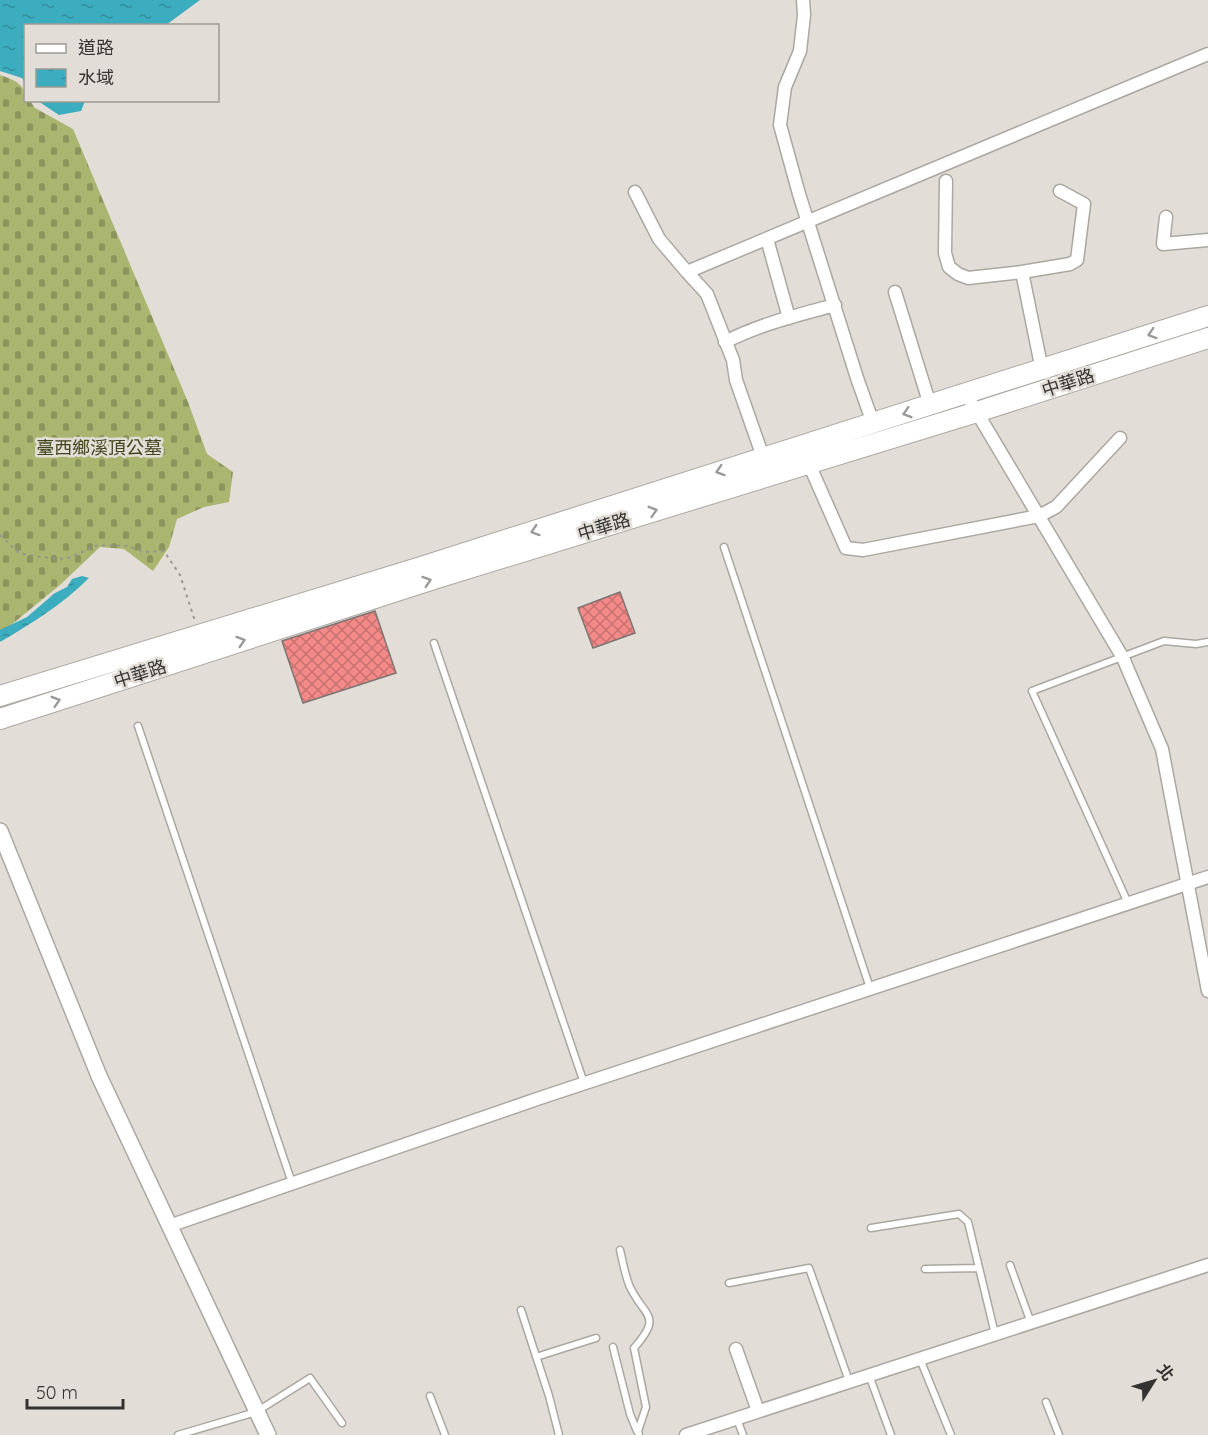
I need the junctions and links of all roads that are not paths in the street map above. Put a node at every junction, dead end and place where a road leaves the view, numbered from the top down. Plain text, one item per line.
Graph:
1 (803, 0) edge
2 (1208, 54) edge
3 (946, 181) dead end
4 (1060, 191) dead end
5 (635, 192) dead end
6 (1166, 217) dead end
7 (808, 221) junction
8 (767, 239) junction
9 (1208, 240) edge
10 (687, 272) junction
11 (1022, 272) junction
12 (895, 292) dead end
13 (835, 305) junction
14 (1208, 316) edge
15 (789, 318) junction
16 (1208, 338) edge
17 (725, 342) junction
18 (1042, 370) junction
19 (966, 394) junction
20 (930, 405) junction
21 (977, 412) junction
22 (873, 423) junction
23 (1120, 438) dead end
24 (763, 457) junction
25 (809, 464) junction
26 (1039, 516) junction
27 (724, 547) dead end
28 (1208, 642) edge
29 (434, 643) dead end
30 (1123, 658) junction
31 (0, 696) edge
32 (0, 719) edge
33 (138, 726) dead end
34 (0, 831) edge
35 (1208, 877) edge
36 (1187, 884) junction
37 (1128, 903) junction
38 (870, 988) junction
39 (1208, 991) edge
40 (584, 1083) junction
41 (292, 1184) junction
42 (169, 1226) junction
43 (871, 1228) dead end
44 (620, 1250) dead end
45 (1010, 1265) dead end
46 (1208, 1265) edge
47 (979, 1268) junction
48 (925, 1269) dead end
49 (729, 1283) dead end
50 (521, 1310) dead end
51 (1031, 1323) junction
52 (996, 1334) junction
53 (596, 1338) dead end
54 (613, 1347) dead end
55 (736, 1349) dead end
56 (536, 1357) junction
57 (920, 1359) junction
58 (869, 1375) junction
59 (849, 1381) junction
60 (430, 1396) dead end
61 (1046, 1402) dead end
62 (758, 1411) junction
63 (256, 1412) junction
64 (736, 1418) junction
65 (342, 1423) dead end
66 (638, 1433) edge
67 (700, 1433) edge
68 (178, 1435) edge
69 (268, 1435) edge
70 (445, 1435) edge
71 (559, 1435) edge
72 (686, 1435) edge
73 (743, 1435) edge
74 (891, 1435) edge
75 (951, 1435) edge
76 (1059, 1435) edge

1 - 7 street
2 - 7 street
3 - 11 street
4 - 11 street
5 - 10 street
6 - 9 street
7 - 8 street
7 - 13 street
8 - 10 street
8 - 15 street
10 - 17 street
11 - 18 street
12 - 20 street
13 - 15 street
13 - 22 street
14 -> 18 main road, 中華路
15 - 17 street
16 - 21 main road, 中華路
17 - 24 street
18 - 19 main road, 中華路
19 - 20 main road, 中華路
19 - 21 street
20 -> 22 main road, 中華路
21 - 25 main road, 中華路
21 - 26 street
22 - 24 main road, 中華路
23 - 26 street
24 -> 31 main road, 中華路
25 - 26 street
32 -> 25 main road, 中華路
26 - 30 street
27 - 38 lane
28 - 30 lane
29 - 40 lane
30 - 36 street
30 - 37 lane
33 - 41 lane
34 - 42 street
35 - 36 street
36 - 37 street
36 - 39 street
37 - 38 street
38 - 40 street
40 - 41 street
41 - 42 street
42 - 63 street
43 - 47 lane
44 - 66 lane
45 - 51 lane
46 - 51 street
47 - 48 lane
47 - 52 lane
49 - 59 lane
50 - 56 lane
51 - 52 street
52 - 57 street
53 - 56 lane
54 - 66 lane
55 - 62 street
56 - 71 lane
57 - 58 street
57 - 75 lane
58 - 59 street
58 - 74 lane
59 - 62 street
60 - 70 lane
61 - 76 lane
62 - 64 street
63 - 65 lane
63 - 68 lane
63 - 69 street
64 - 67 street
64 - 73 lane
67 - 72 street

